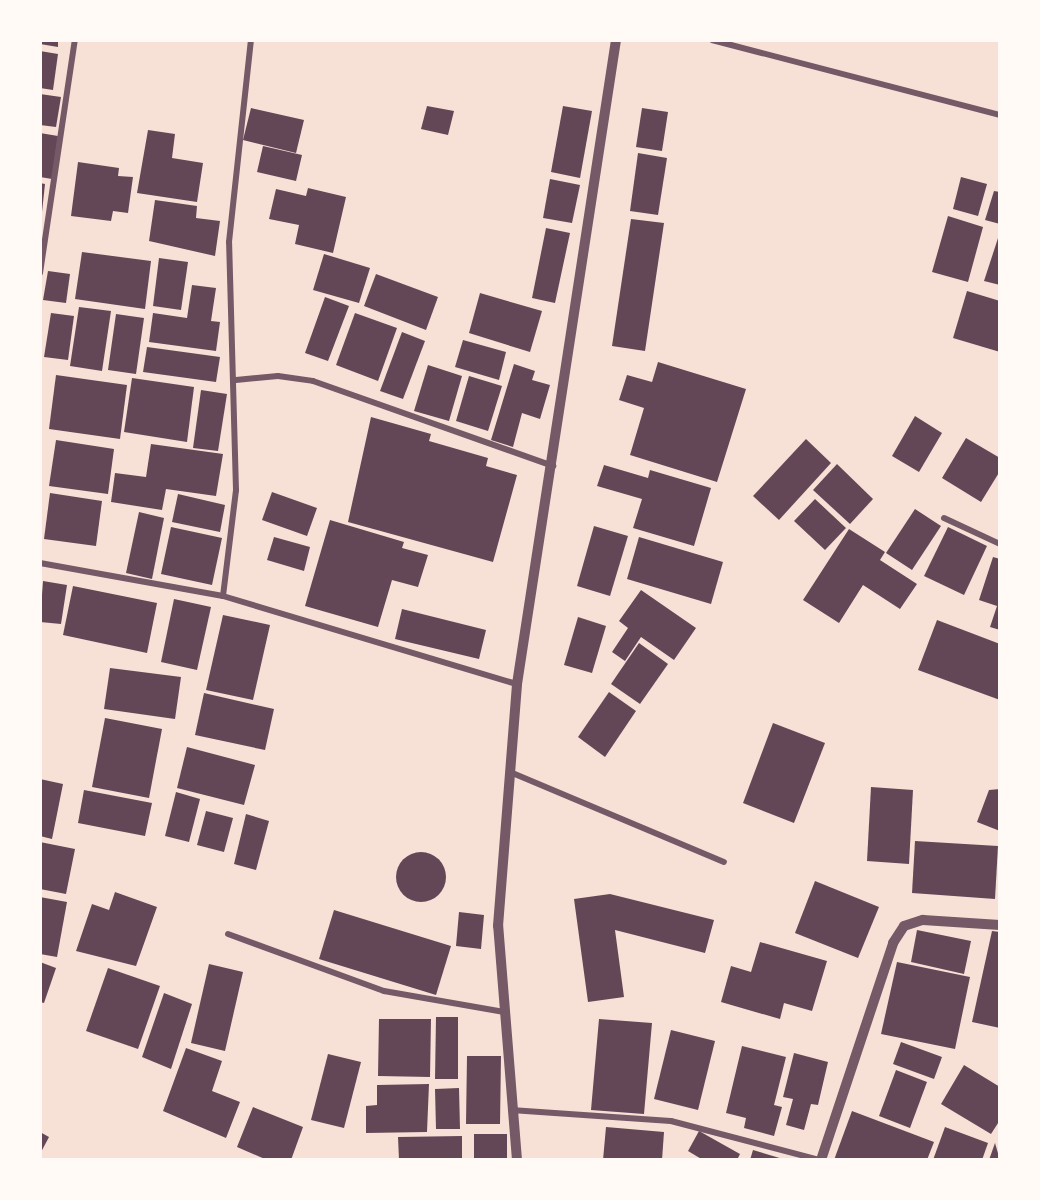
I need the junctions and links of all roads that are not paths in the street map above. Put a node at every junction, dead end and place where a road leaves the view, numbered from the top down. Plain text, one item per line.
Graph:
1 (75, 40) edge
2 (251, 40) edge
3 (616, 40) edge
4 (712, 40) edge
5 (999, 115) edge
6 (40, 273) edge
7 (236, 380) junction
8 (554, 466) junction
9 (944, 518) dead end
10 (999, 544) edge
11 (40, 563) edge
12 (223, 596) junction
13 (517, 684) junction
14 (510, 772) junction
15 (724, 862) dead end
16 (999, 925) edge
17 (228, 934) dead end
18 (504, 1012) junction
19 (510, 1110) junction
20 (517, 1160) edge
21 (820, 1160) edge

1 - 6 street
2 - 7 street
3 - 8 street
4 - 5 street
7 - 8 street
7 - 12 street
8 - 13 street
9 - 10 street
11 - 12 street
12 - 13 street
13 - 14 street
14 - 15 street
14 - 18 street
16 - 21 street
17 - 18 street
18 - 19 street
19 - 20 street
19 - 21 street

